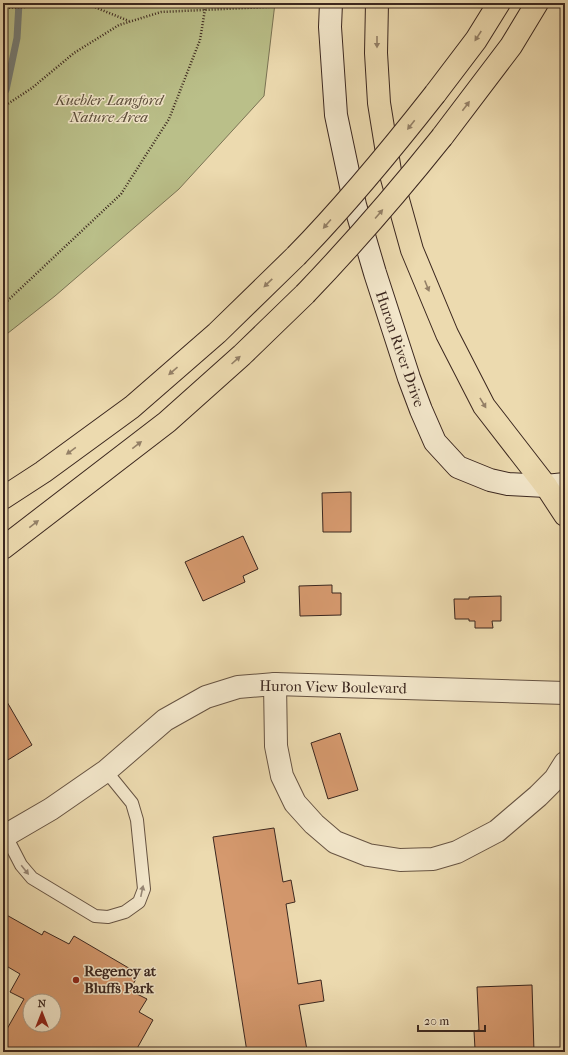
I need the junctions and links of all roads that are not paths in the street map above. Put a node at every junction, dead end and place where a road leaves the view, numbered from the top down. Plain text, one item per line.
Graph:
1 (331, 3) edge
2 (377, 3) edge
3 (499, 3) edge
4 (538, 3) edge
5 (555, 485) edge
6 (3, 498) edge
7 (565, 515) edge
8 (3, 548) edge
9 (275, 684) junction
10 (565, 693) edge
11 (565, 763) edge
12 (106, 771) junction
13 (5, 837) edge

1 - 5 street, Huron River Drive
2 -> 5 main road
3 -> 6 main road, bridge
8 -> 4 main road, bridge
5 - 7 main road
9 - 10 street, Huron View Boulevard
9 - 11 street
9 - 12 street, Huron View Boulevard
12 - 13 street, Huron View Boulevard
13 -> 12 lane

